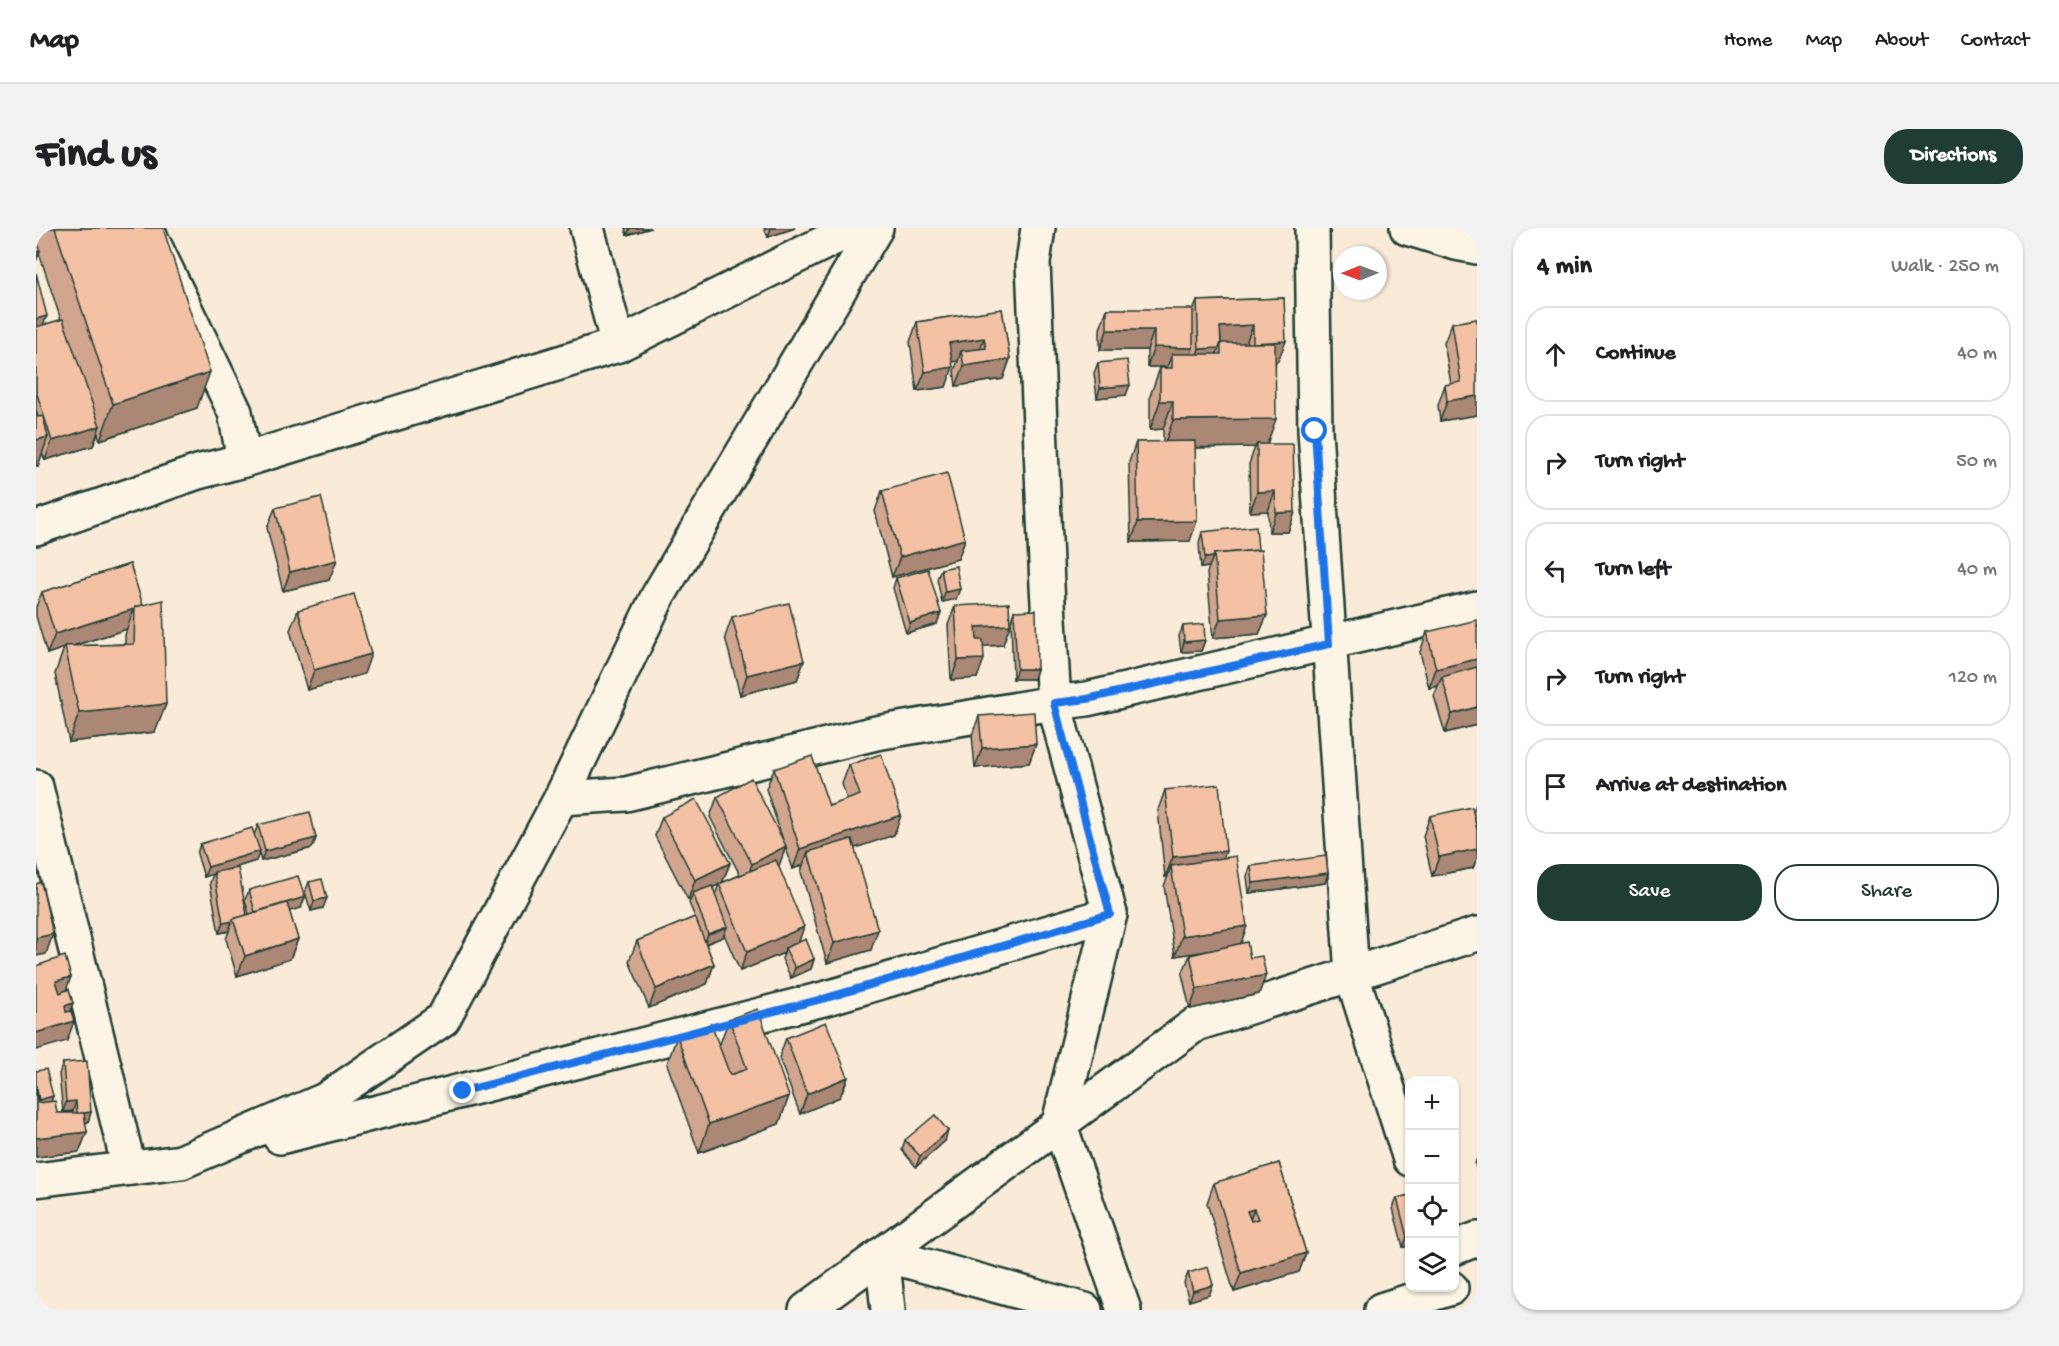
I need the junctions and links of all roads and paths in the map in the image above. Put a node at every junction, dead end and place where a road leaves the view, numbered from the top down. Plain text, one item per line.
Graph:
1 (146, 228) edge
2 (587, 228) edge
3 (854, 228) edge
4 (876, 228) edge
5 (1038, 228) edge
6 (1312, 228) edge
7 (1407, 228) edge
8 (1477, 247) edge
9 (618, 345) junction
10 (244, 460) junction
11 (36, 528) edge
12 (1477, 608) edge
13 (1329, 644) junction
14 (1054, 703) junction
15 (36, 787) edge
16 (561, 798) junction
17 (1110, 914) junction
18 (1477, 934) edge
19 (1352, 975) junction
20 (1059, 1123) junction
21 (1405, 1145) edge
22 (181, 1162) junction
23 (129, 1168) junction
24 (36, 1180) edge
25 (1477, 1239) edge
26 (1459, 1246) edge
27 (882, 1254) junction
28 (1437, 1292) edge
29 (1454, 1292) edge
30 (806, 1310) edge
31 (888, 1310) edge
32 (1085, 1310) edge
33 (1124, 1310) edge
34 (1381, 1310) edge
35 (1460, 1310) edge

1 - 10 street
2 - 9 street
3 - 9 street
4 - 16 street
5 - 14 street
6 - 13 street
7 - 8 street
9 - 10 street
10 - 11 street
12 - 13 street
13 - 14 street
13 - 19 street
14 - 16 street
14 - 17 street
15 - 23 street
16 - 22 street
17 - 20 street
17 - 22 street
18 - 19 street
19 - 20 street
19 - 21 street
20 - 27 street
20 - 33 street
22 - 23 street
23 - 24 street
25 - 26 street
27 - 30 street
27 - 31 street
27 - 32 street
28 - 34 street
29 - 35 street

